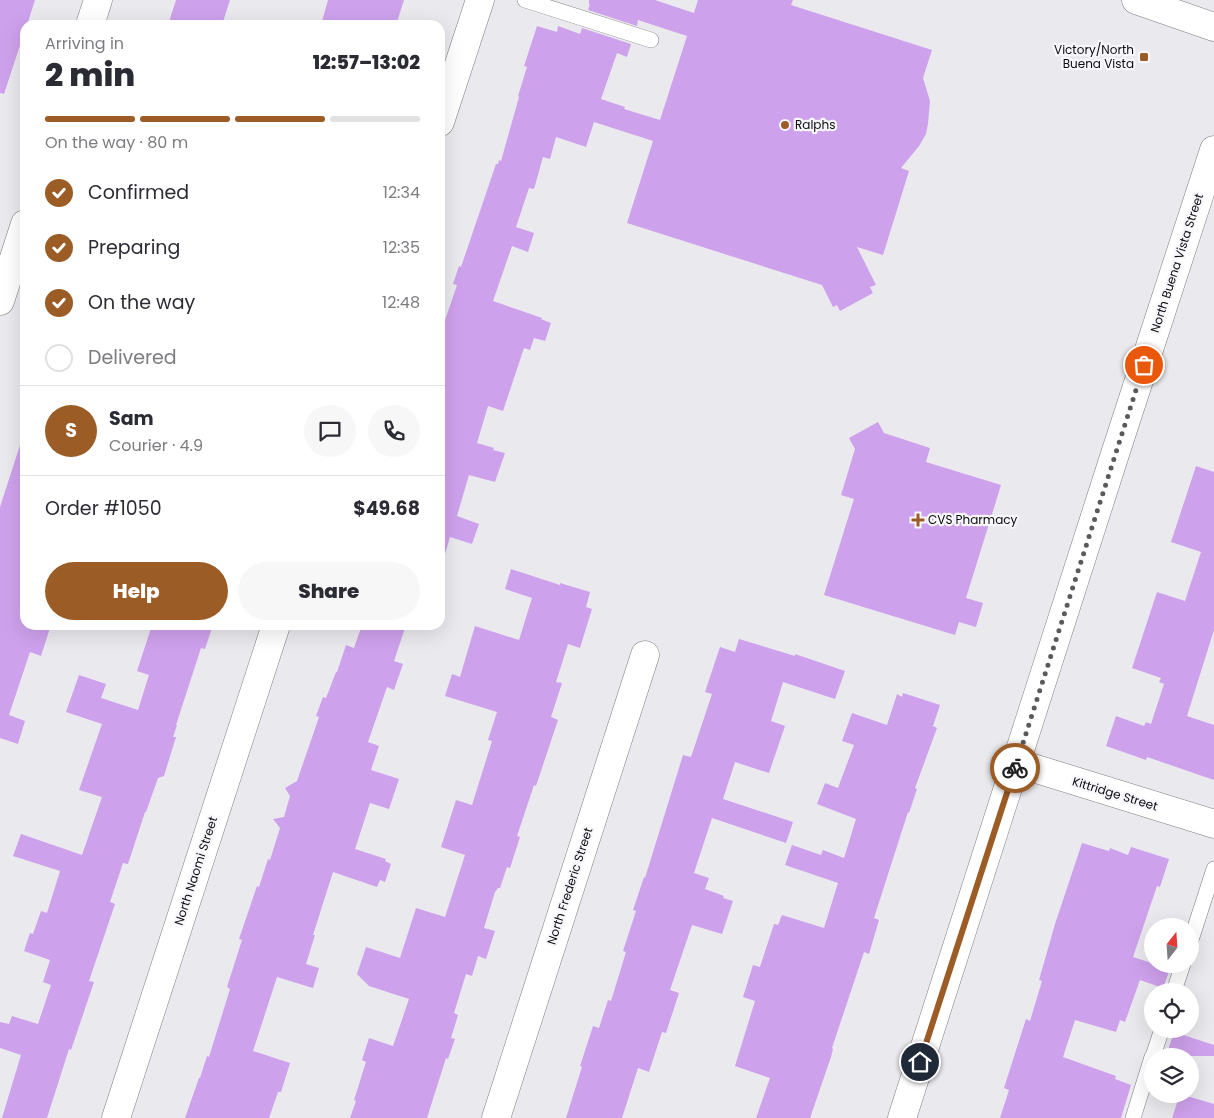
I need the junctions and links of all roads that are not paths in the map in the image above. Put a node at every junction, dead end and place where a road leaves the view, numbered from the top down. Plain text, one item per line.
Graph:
1 (98, 0) edge
2 (480, 0) edge
3 (525, 0) edge
4 (1136, 0) edge
5 (92, 20) edge
6 (1214, 27) edge
7 (651, 40) dead end
8 (445, 107) edge
9 (1214, 150) edge
10 (20, 239) edge
11 (0, 301) edge
12 (274, 630) edge
13 (645, 655) dead end
14 (1017, 763) junction
15 (1214, 824) edge
16 (1214, 869) edge
17 (1198, 918) edge
18 (1144, 1084) edge
19 (116, 1118) edge
20 (496, 1118) edge
21 (902, 1118) edge
22 (1133, 1118) edge

1 - 5 street
2 - 8 street
3 - 7 lane
4 - 6 street
9 - 14 street, North Buena Vista Street
10 - 11 street
12 - 19 street, North Naomi Street
13 - 20 street, North Frederic Street
14 - 15 street, Kittridge Street
14 - 21 street, North Buena Vista Street
16 - 17 lane
18 - 22 lane

